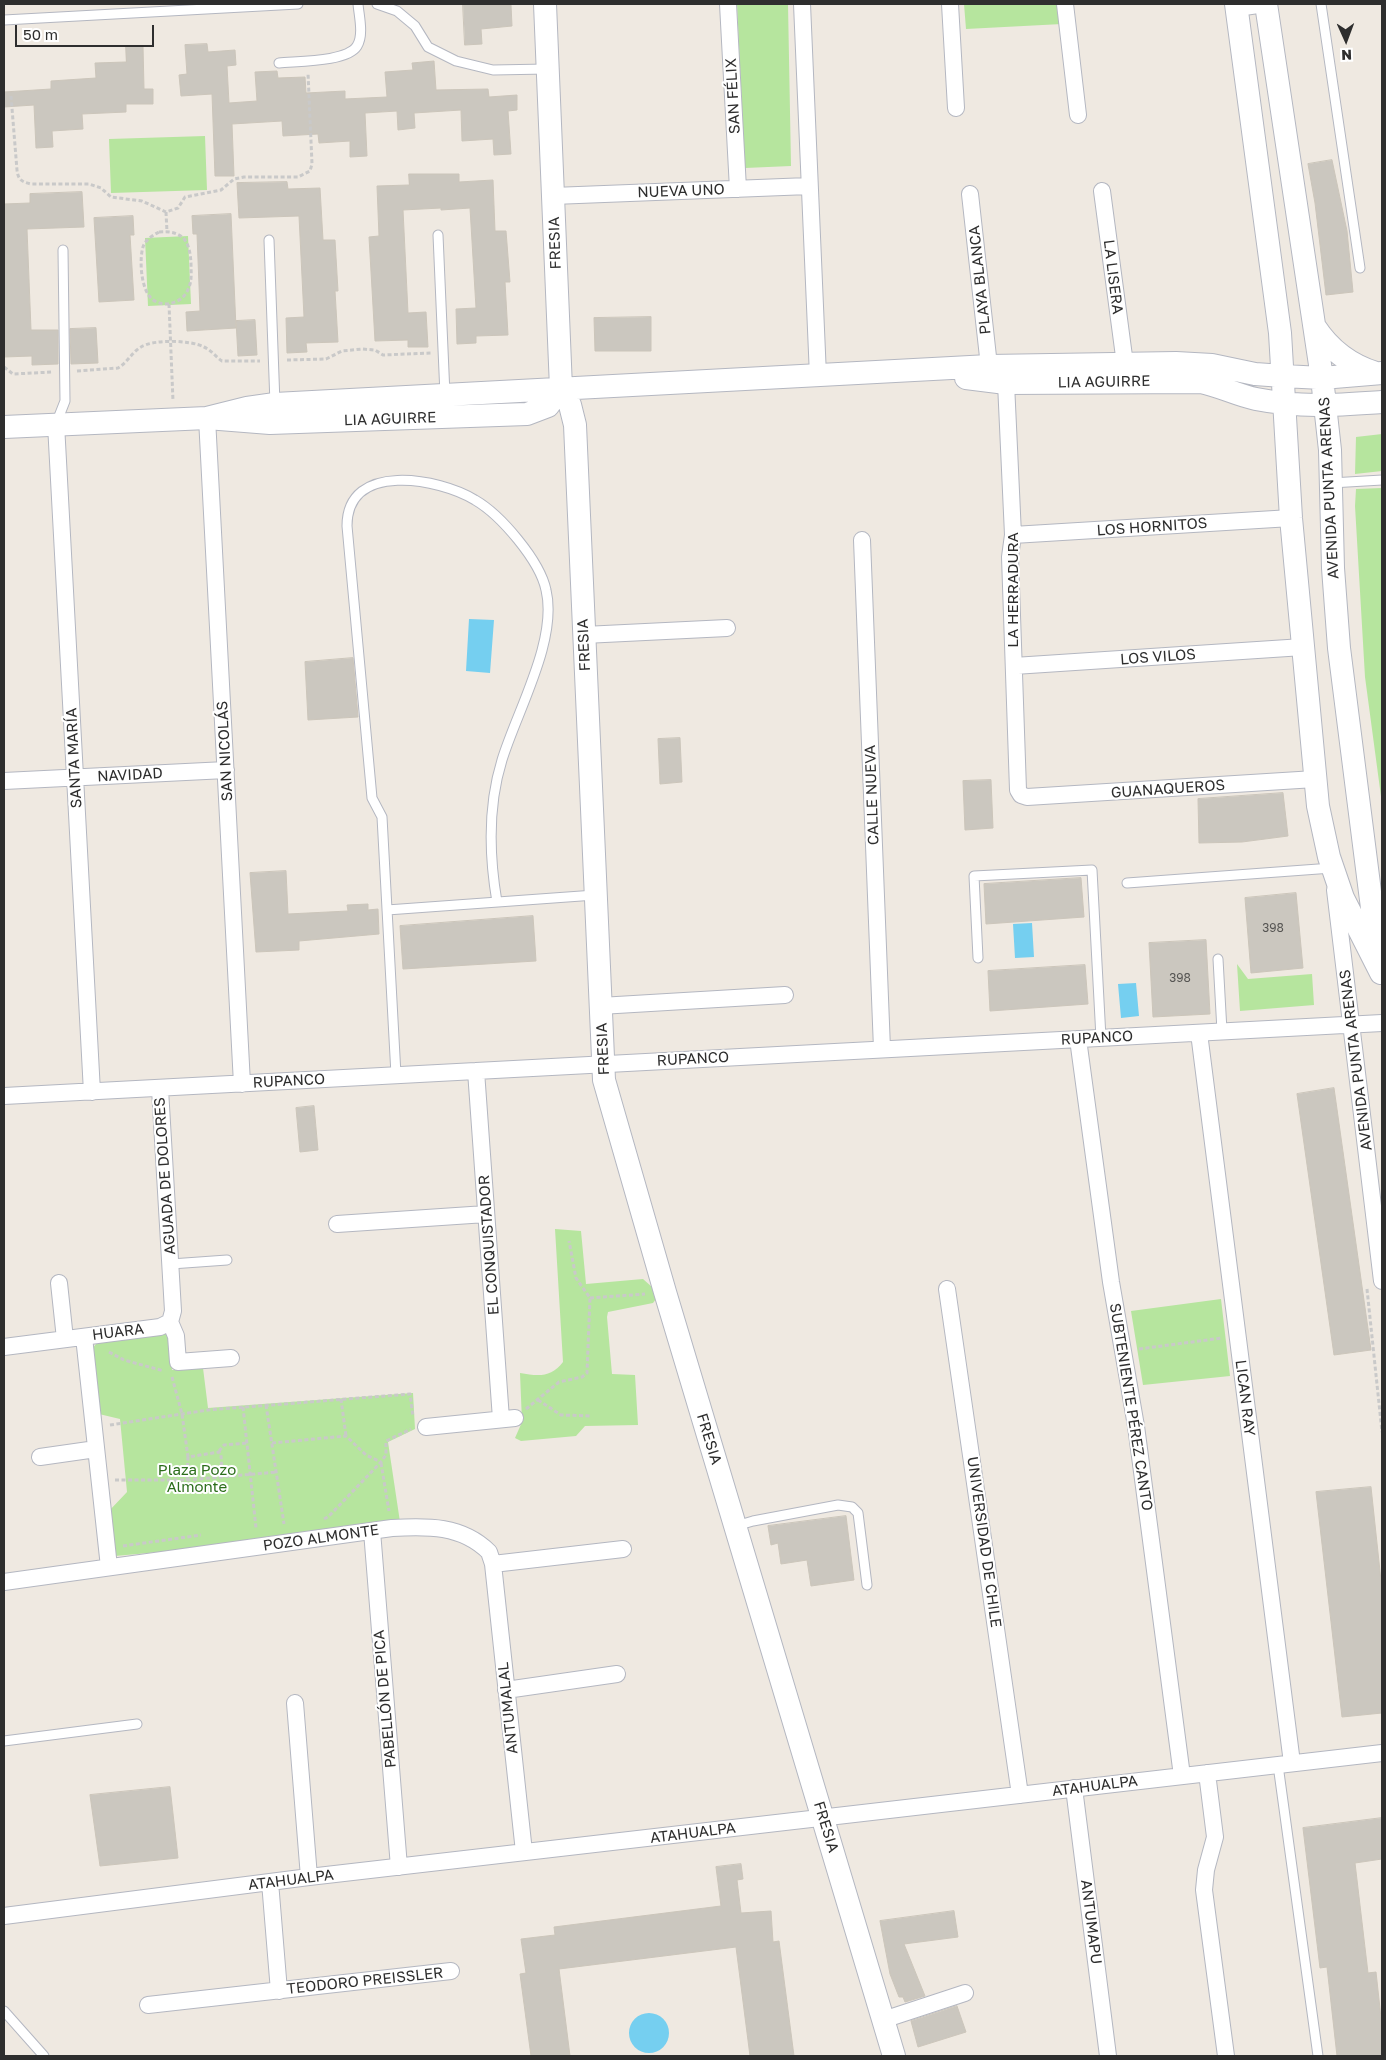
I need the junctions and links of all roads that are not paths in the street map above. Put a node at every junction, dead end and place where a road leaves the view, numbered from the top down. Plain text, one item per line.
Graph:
1 (298, 4) edge
2 (358, 4) edge
3 (377, 4) edge
4 (544, 4) edge
5 (728, 4) edge
6 (802, 4) edge
7 (950, 4) edge
8 (1065, 4) edge
9 (1266, 4) edge
10 (1321, 4) edge
11 (1237, 6) edge
12 (4, 20) edge
13 (279, 63) dead end
14 (547, 69) junction
15 (956, 108) dead end
16 (1078, 115) dead end
17 (809, 186) junction
18 (738, 189) junction
19 (1102, 191) dead end
20 (970, 194) dead end
21 (553, 196) junction
22 (438, 235) dead end
23 (269, 240) dead end
24 (63, 250) dead end
25 (1360, 268) dead end
26 (1315, 327) junction
27 (1125, 364) junction
28 (989, 366) junction
29 (921, 371) junction
30 (1381, 373) edge
31 (818, 376) junction
32 (1283, 376) junction
33 (1322, 378) junction
34 (1006, 384) junction
35 (561, 388) junction
36 (1382, 402) edge
37 (275, 404) junction
38 (1285, 404) junction
39 (442, 406) junction
40 (1326, 407) junction
41 (207, 418) junction
42 (56, 424) junction
43 (4, 426) edge
44 (1382, 480) edge
45 (1331, 482) junction
46 (1291, 518) junction
47 (1013, 535) junction
48 (862, 540) dead end
49 (728, 628) dead end
50 (584, 635) junction
51 (1303, 647) junction
52 (1014, 666) junction
53 (226, 770) junction
54 (75, 778) junction
55 (1315, 779) junction
56 (4, 781) edge
57 (1020, 795) joint
58 (1332, 868) junction
59 (1127, 883) dead end
60 (595, 895) junction
61 (498, 902) junction
62 (387, 910) junction
63 (978, 958) dead end
64 (1218, 959) dead end
65 (1381, 977) edge
66 (785, 996) dead end
67 (600, 1006) junction
68 (1382, 1023) edge
69 (1352, 1024) junction
70 (1222, 1031) junction
71 (1199, 1033) junction
72 (1101, 1038) junction
73 (1078, 1039) junction
74 (882, 1049) junction
75 (603, 1063) junction
76 (476, 1071) junction
77 (396, 1075) junction
78 (242, 1084) junction
79 (160, 1089) junction
80 (92, 1092) junction
81 (4, 1096) edge
82 (486, 1214) junction
83 (338, 1224) dead end
84 (227, 1260) dead end
85 (170, 1264) junction
86 (1382, 1281) edge
87 (59, 1283) dead end
88 (947, 1289) dead end
89 (170, 1322) junction
90 (65, 1339) junction
91 (85, 1344) junction
92 (4, 1347) edge
93 (231, 1358) dead end
94 (426, 1427) dead end
95 (96, 1449) junction
96 (40, 1457) dead end
97 (736, 1526) junction
98 (372, 1531) junction
99 (623, 1548) dead end
100 (493, 1564) junction
101 (109, 1567) junction
102 (4, 1582) edge
103 (867, 1584) dead end
104 (617, 1674) dead end
105 (506, 1690) junction
106 (295, 1702) dead end
107 (137, 1724) dead end
108 (4, 1741) edge
109 (1382, 1753) edge
110 (1285, 1764) junction
111 (1207, 1773) junction
112 (1182, 1776) junction
113 (1074, 1788) junction
114 (1020, 1795) junction
115 (823, 1818) junction
116 (524, 1852) junction
117 (399, 1867) junction
118 (309, 1877) junction
119 (270, 1882) junction
120 (4, 1916) edge
121 (451, 1971) dead end
122 (279, 1991) junction
123 (965, 1993) dead end
124 (148, 2004) dead end
125 (4, 2011) edge
126 (883, 2020) junction
127 (44, 2056) edge
128 (894, 2056) edge
129 (1108, 2056) edge
130 (1226, 2056) edge
131 (1318, 2056) edge

1 - 12 lane
2 - 13 lane
3 - 14 lane
4 - 14 main road, FRESIA
5 - 18 street, SAN FÉLIX
6 - 17 street
7 - 15 street
8 - 16 street
9 - 11 street
9 - 26 main road, AVENIDA PUNTA ARENAS
10 - 25 lane
11 - 32 main road, AVENIDA PUNTA ARENAS
14 - 21 main road, FRESIA
17 - 18 street, NUEVA UNO
17 - 31 street
18 - 21 street, NUEVA UNO
19 - 27 street, LA LISERA
20 - 28 street, PLAYA BLANCA
21 - 35 main road, FRESIA
22 - 39 lane
23 - 37 lane
24 - 42 lane
26 - 30 main road
26 - 33 main road, AVENIDA PUNTA ARENAS
27 - 28 main road, LIA AGUIRRE
27 - 32 main road, LIA AGUIRRE
28 - 29 main road, LIA AGUIRRE
29 - 31 main road, LIA AGUIRRE
29 - 34 main road, LIA AGUIRRE
30 - 33 main road, LIA AGUIRRE
31 - 35 main road, LIA AGUIRRE
32 - 33 main road, LIA AGUIRRE
32 - 38 main road, AVENIDA PUNTA ARENAS
33 - 40 main road, AVENIDA PUNTA ARENAS
34 - 38 main road, LIA AGUIRRE
34 - 47 street, LA HERRADURA
35 - 39 main road, LIA AGUIRRE
35 - 50 main road, FRESIA
36 - 40 main road, LIA AGUIRRE
37 - 39 main road, LIA AGUIRRE
37 - 41 main road, LIA AGUIRRE
38 - 40 main road, LIA AGUIRRE
38 - 46 main road, AVENIDA PUNTA ARENAS
39 - 41 main road, LIA AGUIRRE
40 - 45 main road, AVENIDA PUNTA ARENAS
41 - 42 main road, LIA AGUIRRE
41 - 53 street, SAN NICOLÁS
42 - 43 main road, LIA AGUIRRE
42 - 54 street, SANTA MARÍA
44 - 45 lane
45 - 65 main road, AVENIDA PUNTA ARENAS
46 - 47 street, LOS HORNITOS
46 - 51 main road, AVENIDA PUNTA ARENAS
47 - 52 street, LA HERRADURA
48 - 74 street, CALLE NUEVA
49 - 50 street
50 - 60 main road, FRESIA
51 - 52 street, LOS VILOS
51 - 55 main road, AVENIDA PUNTA ARENAS
52 - 57 street, LA HERRADURA
53 - 54 street, NAVIDAD
53 - 78 street, SAN NICOLÁS
54 - 56 street, NAVIDAD
54 - 80 street, SANTA MARÍA
55 - 57 street, GUANAQUEROS
55 - 58 main road, AVENIDA PUNTA ARENAS
58 - 59 lane
58 - 65 main road, AVENIDA PUNTA ARENAS
58 - 69 street, AVENIDA PUNTA ARENAS
60 - 61 lane
60 - 67 main road, FRESIA
61 - 62 lane
61 - 62 lane
62 - 77 lane
63 - 72 lane
64 - 70 lane
66 - 67 street
67 - 75 main road, FRESIA
68 - 69 street, RUPANCO
69 - 70 street, RUPANCO
69 - 86 street, AVENIDA PUNTA ARENAS
70 - 71 street, RUPANCO
71 - 72 street, RUPANCO
71 - 110 street, LICAN RAY
72 - 73 street, RUPANCO
73 - 74 street, RUPANCO
73 - 112 street, SUBTENIENTE PÉREZ CANTO
74 - 75 street, RUPANCO
75 - 76 street, RUPANCO
75 - 97 main road, FRESIA
76 - 77 street, RUPANCO
76 - 82 street, EL CONQUISTADOR
77 - 78 street, RUPANCO
78 - 79 street, RUPANCO
79 - 80 street, RUPANCO
79 - 85 street, AGUADA DE DOLORES
80 - 81 street, RUPANCO
82 - 83 street
82 - 94 street, EL CONQUISTADOR
84 - 85 lane, AGUADA DE DOLORES
85 - 89 street, AGUADA DE DOLORES
87 - 90 street
88 - 114 street, UNIVERSIDAD DE CHILE
89 - 91 street, HUARA
89 - 93 street
90 - 91 street, HUARA
90 - 92 street, HUARA
91 - 95 street
95 - 96 street
95 - 101 street
97 - 103 lane
97 - 115 main road, FRESIA
98 - 100 street, POZO ALMONTE
98 - 101 street, POZO ALMONTE
98 - 117 street, PABELLÓN DE PICA
99 - 100 street
100 - 105 street, ANTUMALAL
101 - 102 street, POZO ALMONTE
104 - 105 street
105 - 116 street, ANTUMALAL
106 - 118 street
107 - 108 lane
109 - 110 street, ATAHUALPA
110 - 111 street, ATAHUALPA
110 - 131 lane
111 - 112 street, ATAHUALPA
111 - 130 street
112 - 113 street, ATAHUALPA
113 - 114 street, ATAHUALPA
113 - 129 street, ANTUMAPU
114 - 115 street, ATAHUALPA
115 - 116 street, ATAHUALPA
115 - 126 main road, FRESIA
116 - 117 street, ATAHUALPA
117 - 118 street, ATAHUALPA
118 - 119 street, ATAHUALPA
119 - 120 street, ATAHUALPA
119 - 122 street, TEODORO PREISSLER
121 - 122 street, TEODORO PREISSLER
122 - 124 street, TEODORO PREISSLER
123 - 126 street
125 - 127 lane
126 - 128 main road, FRESIA

